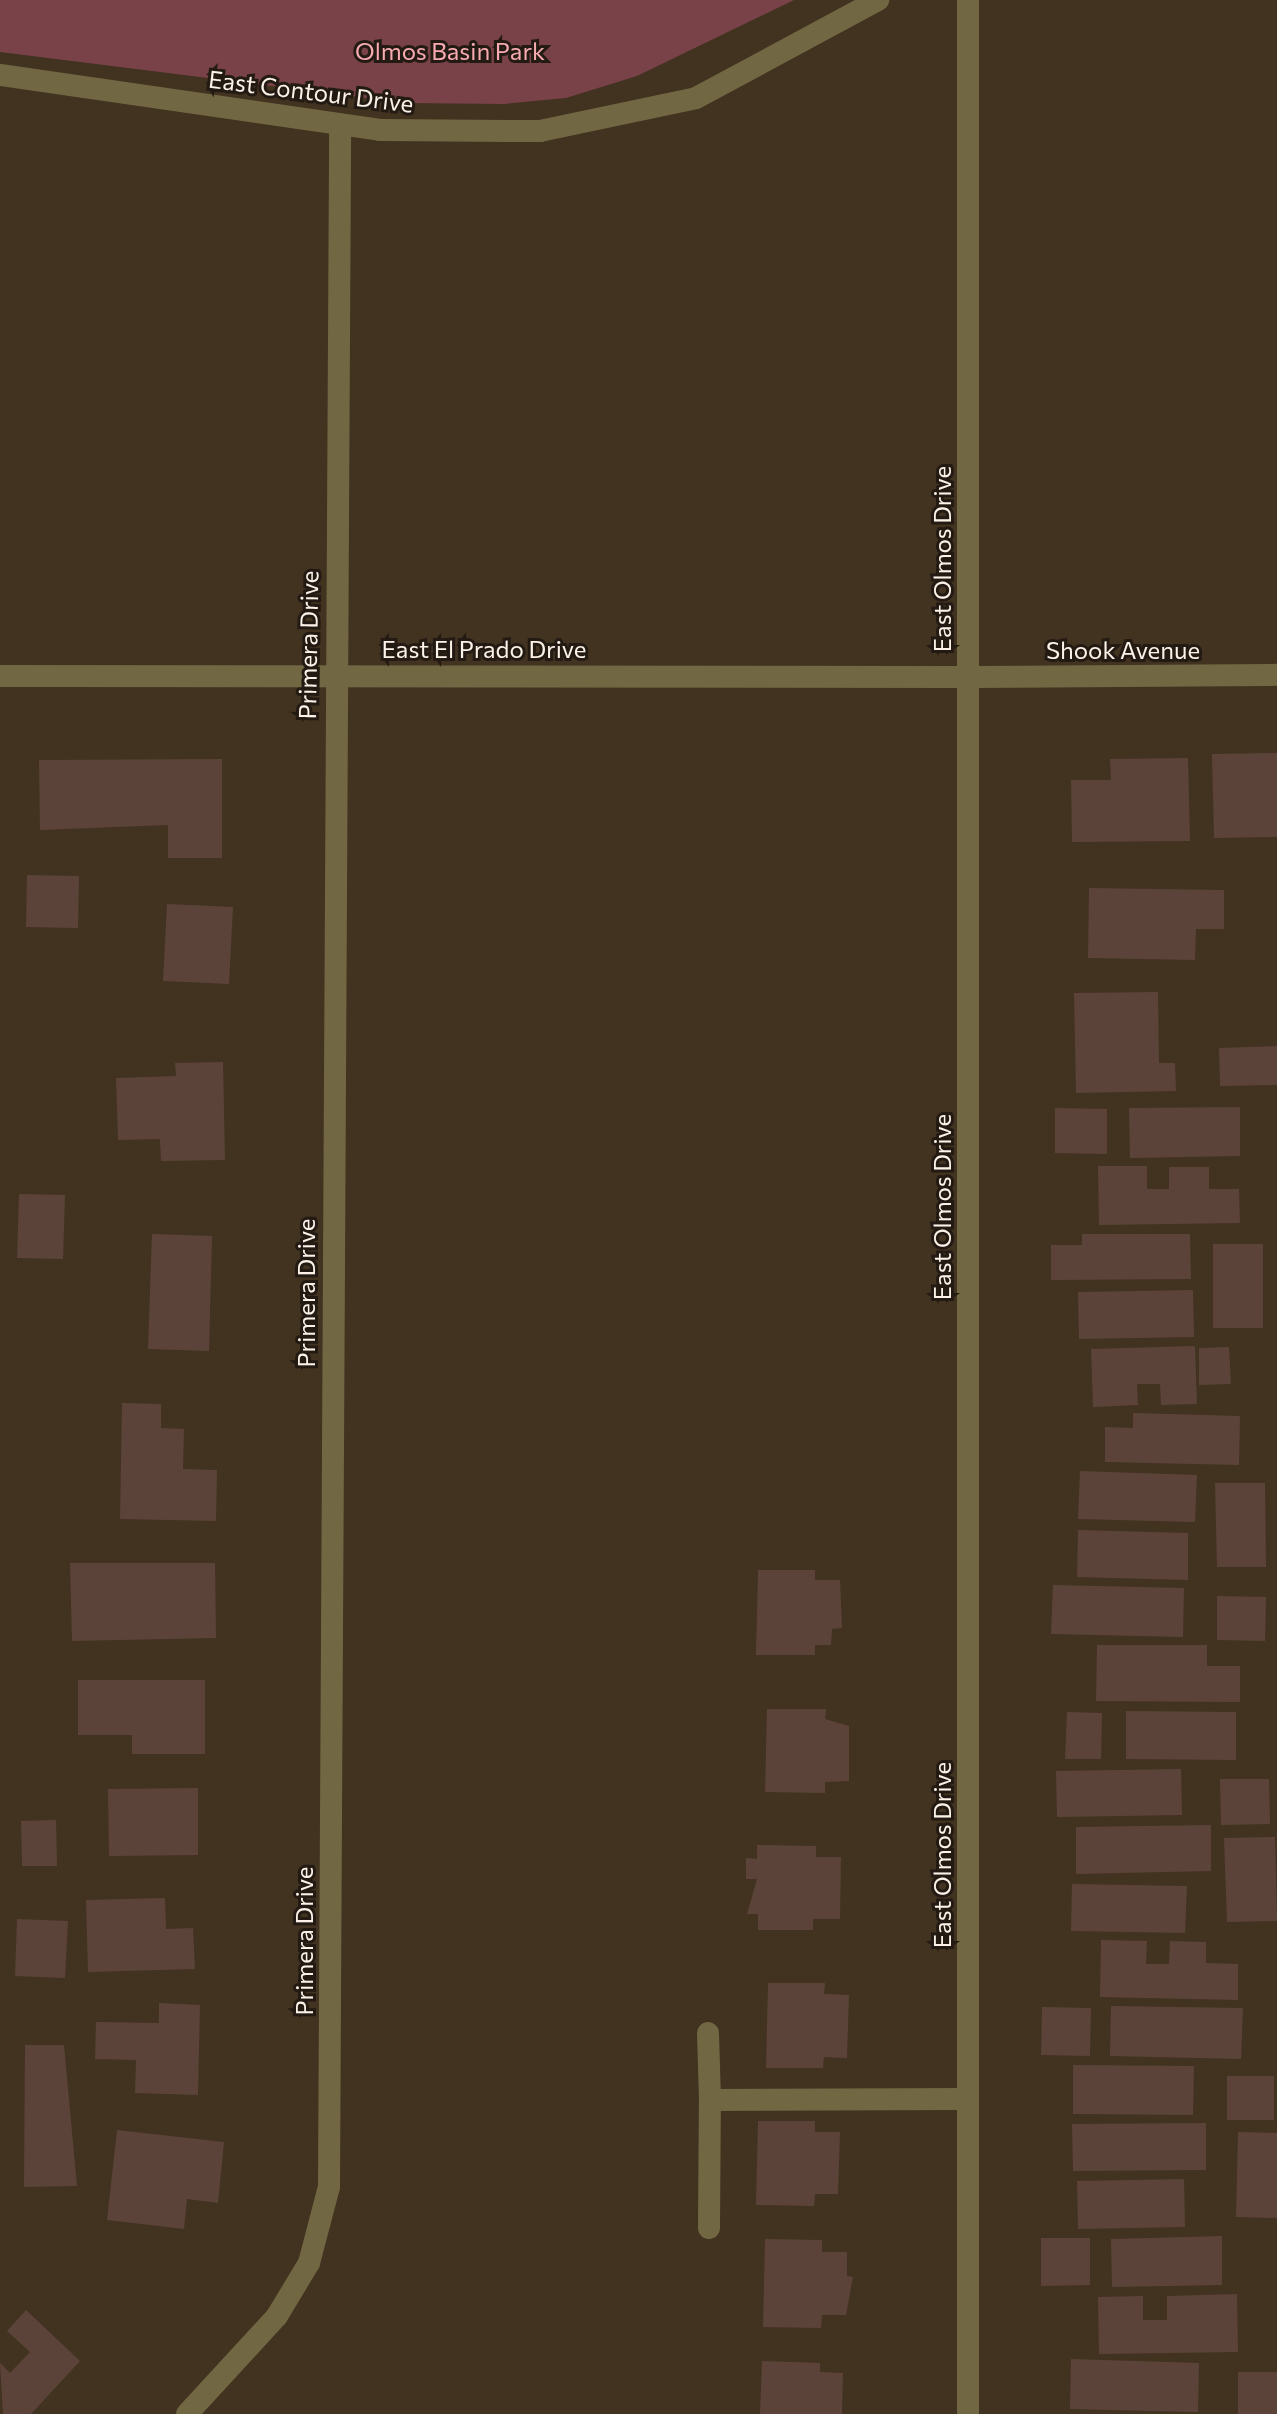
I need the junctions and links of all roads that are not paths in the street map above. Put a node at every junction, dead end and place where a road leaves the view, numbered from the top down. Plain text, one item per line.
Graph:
1 (878, 0) edge
2 (968, 0) edge
3 (0, 75) edge
4 (340, 125) junction
5 (333, 674) junction
6 (1277, 675) edge
7 (0, 676) edge
8 (968, 677) junction
9 (708, 2033) dead end
10 (968, 2099) junction
11 (710, 2100) junction
12 (709, 2228) dead end
13 (187, 2414) edge
14 (968, 2414) edge

1 - 4 street, East Contour Drive
2 - 8 street, East Olmos Drive
3 - 4 street, East Contour Drive
4 - 5 street, Primera Drive
5 - 7 street, East El Prado Drive
5 - 8 street, East El Prado Drive
5 - 13 street, Primera Drive
6 - 8 street, Shook Avenue
8 - 10 street, East Olmos Drive
9 - 11 street
10 - 11 street
10 - 14 street, East Olmos Drive
11 - 12 street

